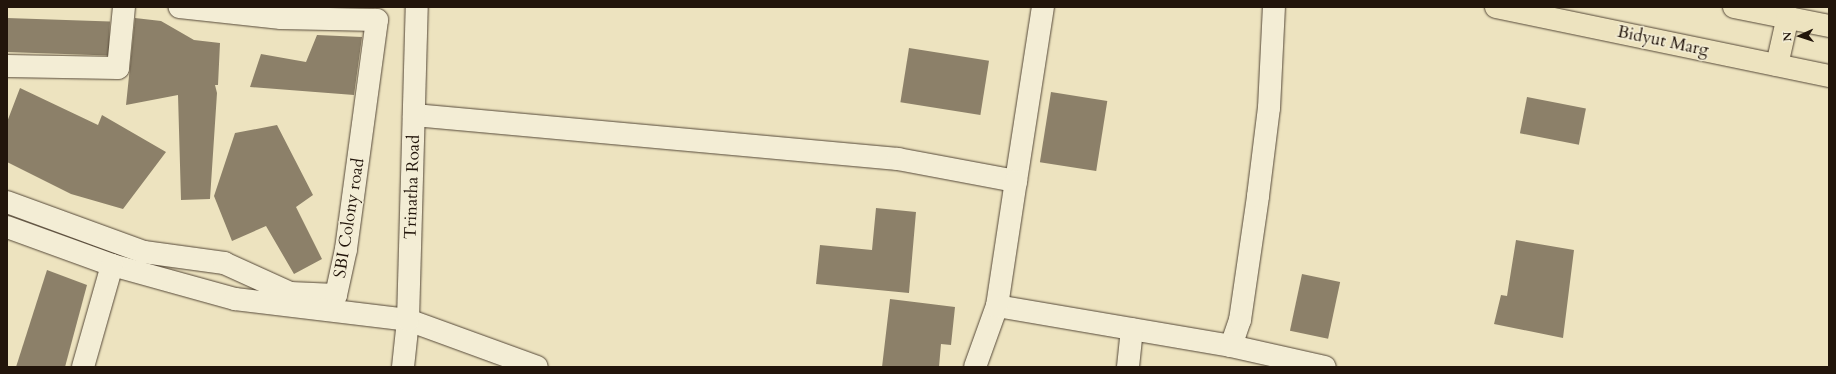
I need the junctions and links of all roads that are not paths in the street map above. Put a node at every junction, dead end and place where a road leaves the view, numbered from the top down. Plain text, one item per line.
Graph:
1 (124, 7) edge
2 (180, 7) edge
3 (417, 7) edge
4 (1043, 7) edge
5 (1274, 7) edge
6 (1496, 7) edge
7 (1734, 7) edge
8 (227, 9) edge
9 (1788, 16) junction
10 (1829, 26) edge
11 (1777, 65) junction
12 (7, 66) edge
13 (1829, 76) edge
14 (414, 115) junction
15 (1016, 181) junction
16 (7, 202) edge
17 (7, 226) edge
18 (112, 265) junction
19 (997, 306) junction
20 (408, 320) junction
21 (1132, 330) junction
22 (1231, 346) junction
23 (83, 367) edge
24 (403, 367) edge
25 (537, 367) edge
26 (975, 367) edge
27 (1128, 367) edge
28 (1325, 367) edge

1 - 12 street
2 - 8 street, SBI Colony road
3 - 14 street, Trinatha Road
4 - 15 street
5 - 22 street
6 - 11 main road, Bidyut Marg
7 - 9 main road
8 - 16 street, SBI Colony road
9 - 10 main road
9 - 11 main road
11 - 13 main road, Bidyut Marg
14 - 15 street
14 - 20 street, Trinatha Road
15 - 19 street
17 - 18 street
18 - 20 street
18 - 23 street
19 - 21 street
19 - 26 street
20 - 24 street, Trinatha Road
20 - 25 street
21 - 22 street
21 - 27 street
22 - 28 street

